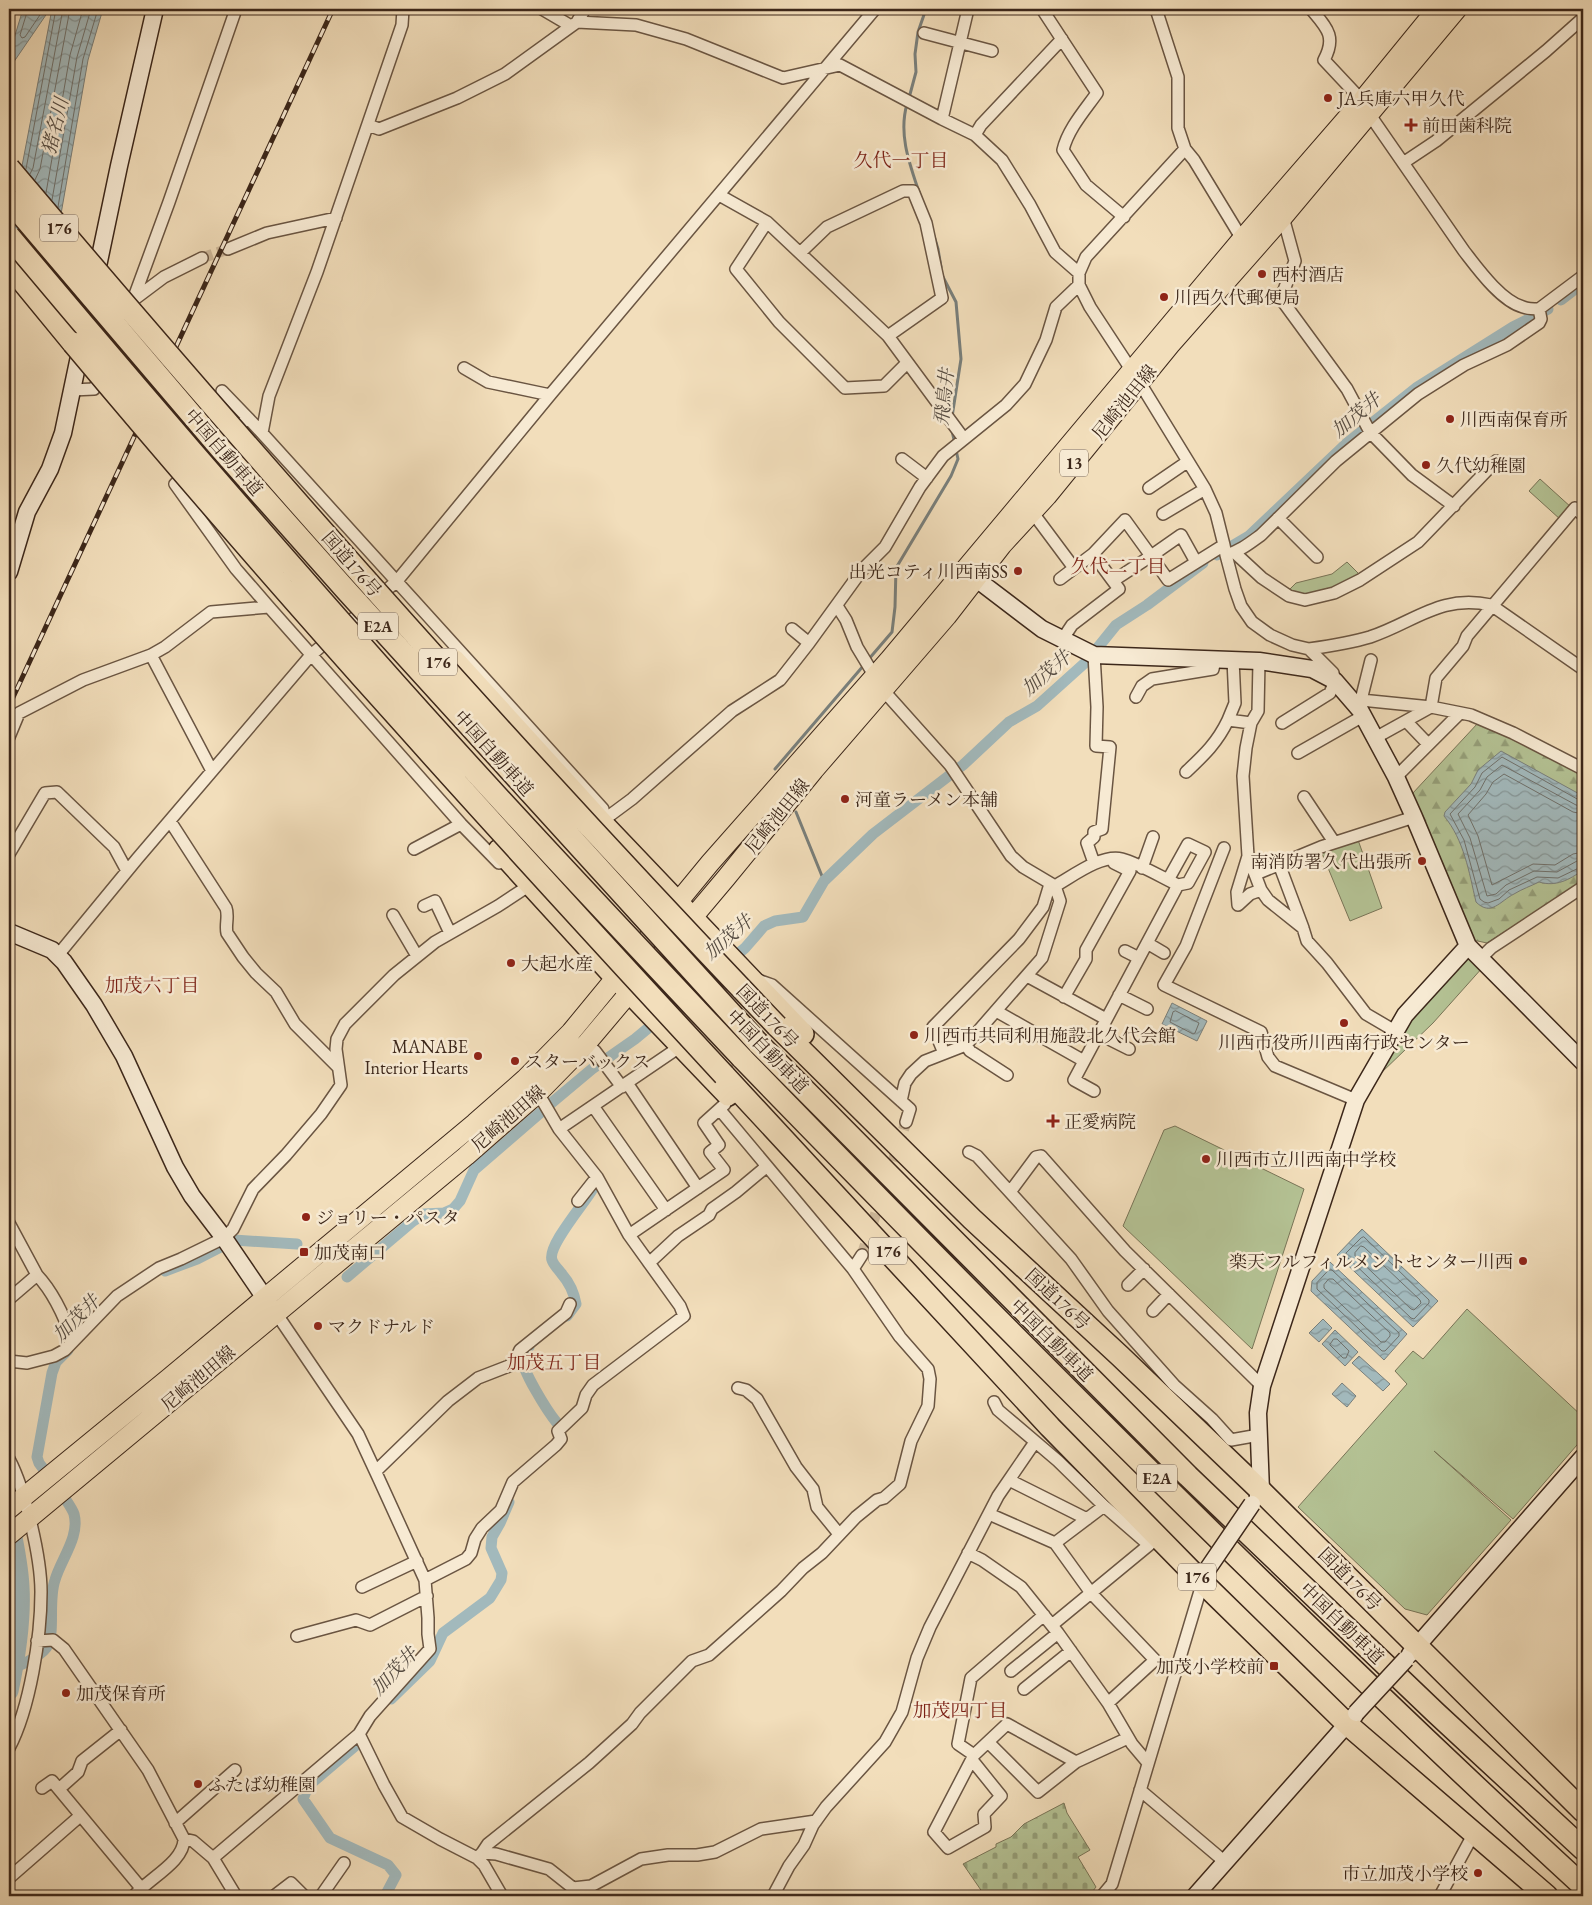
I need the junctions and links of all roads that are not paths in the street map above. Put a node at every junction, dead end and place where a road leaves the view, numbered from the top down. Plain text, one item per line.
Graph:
1 (155, 9) edge
2 (236, 9) edge
3 (403, 9) edge
4 (542, 9) edge
5 (585, 9) edge
6 (875, 9) edge
7 (968, 9) edge
8 (1042, 9) edge
9 (1156, 9) edge
10 (1311, 9) edge
11 (1437, 9) edge
12 (1457, 9) edge
13 (1583, 18) edge
14 (574, 24) junction
15 (924, 33) dead end
16 (1062, 39) junction
17 (960, 42) junction
18 (992, 51) dead end
19 (826, 67) junction
20 (1365, 108) junction
21 (942, 119) junction
22 (368, 125) junction
23 (975, 135) junction
24 (1185, 149) junction
25 (1403, 163) junction
26 (9, 168) edge
27 (719, 195) junction
28 (9, 200) edge
29 (1124, 217) junction
30 (1283, 217) junction
31 (336, 218) junction
32 (767, 222) junction
33 (9, 236) edge
34 (1242, 239) junction
35 (228, 249) tunnel mouth
36 (800, 253) junction
37 (202, 258) tunnel mouth
38 (9, 265) edge
39 (1079, 273) junction
40 (1581, 282) edge
41 (1079, 285) junction
42 (136, 298) junction
43 (1539, 309) junction
44 (888, 336) junction
45 (907, 363) junction
46 (464, 368) dead end
47 (1136, 377) junction
48 (190, 381) junction
49 (72, 390) junction
50 (222, 391) dead end
51 (550, 395) junction
52 (248, 418) junction
53 (1370, 432) junction
54 (262, 433) junction
55 (964, 439) junction
56 (166, 454) junction
57 (902, 458) dead end
58 (1496, 461) dead end
59 (1187, 462) junction
60 (927, 478) junction
61 (1149, 488) dead end
62 (1205, 489) junction
63 (1454, 506) junction
64 (1033, 513) junction
65 (1163, 514) dead end
66 (1583, 515) edge
67 (1278, 518) junction
68 (1229, 551) junction
69 (1093, 554) junction
70 (1151, 556) junction
71 (1317, 557) dead end
72 (1196, 562) junction
73 (1074, 568) junction
74 (9, 572) edge
75 (970, 573) junction
76 (1060, 578) dead end
77 (398, 581) junction
78 (1113, 581) junction
79 (1491, 605) junction
80 (837, 606) junction
81 (269, 607) junction
82 (792, 629) dead end
83 (1062, 640) junction
84 (809, 643) junction
85 (1310, 649) junction
86 (151, 655) junction
87 (311, 655) junction
88 (1094, 655) junction
89 (1214, 660) junction
90 (1233, 660) junction
91 (1371, 660) dead end
92 (1259, 661) junction
93 (1583, 669) edge
94 (1335, 681) junction
95 (879, 683) junction
96 (1136, 697) dead end
97 (1431, 708) junction
98 (1361, 709) junction
99 (1460, 713) junction
100 (1228, 720) junction
101 (1406, 721) junction
102 (1251, 723) junction
103 (1282, 723) dead end
104 (9, 736) edge
105 (1375, 738) junction
106 (1428, 744) junction
107 (1298, 754) dead end
108 (1583, 769) edge
109 (212, 771) junction
110 (1186, 772) dead end
111 (1396, 777) junction
112 (1304, 797) dead end
113 (1414, 817) junction
114 (170, 821) junction
115 (601, 822) junction
116 (462, 824) junction
117 (1153, 837) dead end
118 (1334, 842) junction
119 (1224, 848) dead end
120 (414, 849) dead end
121 (9, 854) edge
122 (1248, 856) junction
123 (1111, 859) junction
124 (1094, 863) junction
125 (1279, 864) junction
126 (1142, 868) junction
127 (127, 871) junction
128 (1256, 874) junction
129 (530, 885) junction
130 (1053, 885) junction
131 (1583, 887) edge
132 (1261, 890) junction
133 (678, 902) junction
134 (424, 906) dead end
135 (393, 915) dead end
136 (692, 918) junction
137 (1303, 928) junction
138 (9, 932) edge
139 (450, 933) junction
140 (1147, 943) junction
141 (1468, 946) junction
142 (1125, 951) dead end
143 (1164, 953) dead end
144 (58, 955) junction
145 (417, 956) junction
146 (1140, 958) junction
147 (1481, 958) junction
148 (1027, 976) junction
149 (749, 977) junction
150 (622, 984) junction
151 (1119, 996) junction
152 (1064, 997) junction
153 (1147, 1009) dead end
154 (996, 1011) junction
155 (1106, 1019) junction
156 (1395, 1031) junction
157 (1099, 1034) junction
158 (586, 1044) junction
159 (966, 1045) junction
160 (682, 1046) junction
161 (1129, 1049) dead end
162 (944, 1053) junction
163 (1084, 1061) junction
164 (1583, 1062) edge
165 (337, 1066) junction
166 (1006, 1075) dead end
167 (624, 1085) junction
168 (1094, 1091) dead end
169 (538, 1093) junction
170 (1356, 1100) junction
171 (901, 1101) junction
172 (726, 1104) junction
173 (593, 1106) junction
174 (906, 1122) tunnel mouth
175 (559, 1128) junction
176 (969, 1152) dead end
177 (766, 1167) junction
178 (597, 1177) junction
179 (698, 1188) junction
180 (1010, 1192) junction
181 (578, 1201) dead end
182 (666, 1210) junction
183 (9, 1223) edge
184 (629, 1235) junction
185 (224, 1238) junction
186 (862, 1255) tunnel mouth
187 (649, 1263) junction
188 (853, 1269) junction
189 (1144, 1269) junction
190 (37, 1275) junction
191 (1128, 1285) dead end
192 (1169, 1294) junction
193 (9, 1299) edge
194 (570, 1304) dead end
195 (270, 1306) junction
196 (1152, 1311) dead end
197 (73, 1341) junction
198 (1120, 1356) junction
199 (919, 1360) junction
200 (9, 1361) edge
201 (934, 1365) dead end
202 (1262, 1386) junction
203 (738, 1388) dead end
204 (994, 1402) dead end
205 (1050, 1427) junction
206 (1259, 1435) junction
207 (1035, 1442) junction
208 (1583, 1457) edge
209 (9, 1459) edge
210 (376, 1471) junction
211 (1009, 1480) junction
212 (1257, 1498) junction
213 (17, 1502) edge
214 (1104, 1506) junction
215 (989, 1514) junction
216 (1087, 1519) junction
217 (27, 1520) junction
218 (839, 1534) junction
219 (9, 1535) edge
220 (1153, 1541) junction
221 (1055, 1543) junction
222 (968, 1553) junction
223 (417, 1561) junction
224 (1205, 1576) junction
225 (425, 1580) junction
226 (362, 1587) dead end
227 (1091, 1593) junction
228 (427, 1596) junction
229 (1044, 1615) junction
230 (1055, 1629) junction
231 (297, 1636) dead end
232 (37, 1640) junction
233 (1071, 1651) junction
234 (1412, 1652) junction
235 (1011, 1671) dead end
236 (1024, 1689) dead end
237 (1108, 1703) junction
238 (1352, 1718) junction
239 (14, 1727) edge
240 (121, 1730) junction
241 (359, 1734) junction
242 (1128, 1738) junction
243 (988, 1742) junction
244 (9, 1748) edge
245 (973, 1757) junction
246 (1076, 1762) junction
247 (1148, 1763) junction
248 (235, 1770) dead end
249 (42, 1788) dead end
250 (59, 1789) junction
251 (1140, 1790) junction
252 (1583, 1811) edge
253 (80, 1816) junction
254 (816, 1821) junction
255 (176, 1823) junction
256 (1474, 1833) junction
257 (184, 1838) junction
258 (1583, 1849) edge
259 (480, 1856) junction
260 (213, 1858) junction
261 (1225, 1862) junction
262 (344, 1863) dead end
263 (9, 1878) edge
264 (1583, 1886) edge
265 (138, 1892) edge
266 (236, 1896) edge
267 (274, 1896) edge
268 (304, 1896) edge
269 (321, 1896) edge
270 (502, 1896) edge
271 (773, 1896) edge
272 (1102, 1896) edge
273 (1195, 1896) edge
274 (1440, 1896) edge
275 (1547, 1896) edge

1 - 49 street
2 - 42 street
3 - 22 street
4 - 14 street
5 - 14 street
6 - 19 street
7 - 17 street
8 - 16 street
9 - 24 street
10 - 20 street
11 - 20 main road, 尼崎池田線 / 13
12 - 20 main road, 尼崎池田線 / 13
13 - 25 street
14 - 19 street
14 - 22 street
15 - 17 street
16 - 23 street
16 - 29 street
17 - 18 street
17 - 21 street
19 - 21 street
19 - 27 street
20 - 25 street
20 - 30 main road, 尼崎池田線 / 13
20 - 34 main road, 尼崎池田線 / 13
21 - 23 street
22 - 31 street
23 - 39 street
24 - 29 street
24 - 34 street
25 - 43 street
26 - 48 highway, 国道176号 / 176, bridge
27 - 32 street
27 - 51 street
28 - 258 highway, 中国自動車道 / E2A, bridge
29 - 39 street
30 - 47 main road, 尼崎池田線 / 13
30 - 53 street
31 - 35 street
31 - 54 street
32 - 36 street
32 - 45 street
33 - 264 highway, 中国自動車道 / E2A, bridge
34 - 47 main road, 尼崎池田線 / 13
36 - 44 street
36 - 44 street
37 - 42 street
38 - 56 highway, 176, bridge
39 - 41 street
40 - 43 street
41 - 47 street
41 - 55 street
42 - 49 street
43 - 53 street
44 - 45 street
45 - 55 street
46 - 51 street
47 - 59 street
47 - 64 main road, 尼崎池田線 / 13
47 - 75 main road, 尼崎池田線 / 13
48 - 115 highway, bridge
48 - 198 highway, 国道176号 / 176, bridge
49 - 74 street
50 - 52 street
51 - 77 street
52 - 54 street
52 - 81 street
53 - 63 street
53 - 67 street
54 - 77 street
55 - 60 street
56 - 129 highway, bridge
56 - 205 highway, 176, bridge
57 - 60 street
58 - 63 street
59 - 61 street
59 - 62 street
60 - 80 street
62 - 65 street
62 - 68 street
63 - 68 street
64 - 73 street
64 - 75 main road, 尼崎池田線 / 13
66 - 79 street
67 - 68 street
67 - 71 street
68 - 72 street
68 - 85 street
69 - 70 street
69 - 73 street
69 - 78 street
70 - 72 street
70 - 72 street
70 - 78 street
73 - 76 street
75 - 83 street
75 - 95 main road, 尼崎池田線 / 13
77 - 87 street
77 - 115 street
78 - 83 street
79 - 85 street
79 - 93 street
79 - 97 street
80 - 84 street
80 - 95 street
81 - 86 street
81 - 87 street
82 - 84 street
83 - 88 street
84 - 115 street
85 - 94 street
86 - 104 street
86 - 109 street
87 - 109 street
87 - 116 street
88 - 89 street
88 - 124 street
89 - 90 street
89 - 96 street
90 - 92 street
90 - 100 street
91 - 98 street
92 - 94 street
92 - 102 street
94 - 98 street
94 - 103 street
95 - 130 street
95 - 133 main road, 尼崎池田線 / 13
95 - 136 main road, 尼崎池田線 / 13
97 - 98 street
97 - 99 street
97 - 101 street
98 - 105 street
98 - 107 street
99 - 106 street
99 - 108 street
100 - 102 street
100 - 110 street
101 - 105 street
101 - 106 street
102 - 122 street
105 - 111 street
106 - 111 street
109 - 114 street
111 - 113 street
112 - 118 street
113 - 118 street
113 - 141 street
114 - 127 street
114 - 165 street
115 - 133 highway
116 - 120 street
116 - 129 street
117 - 126 street
118 - 125 street
119 - 170 street
121 - 127 street
122 - 128 street
122 - 132 street
123 - 124 street
123 - 126 street
123 - 152 street
124 - 130 street
125 - 128 street
125 - 137 street
126 - 140 street
127 - 144 street
128 - 132 street
129 - 139 street
129 - 150 highway
130 - 148 street
130 - 162 street
131 - 147 street
132 - 137 street
133 - 136 highway
133 - 150 main road, 尼崎池田線 / 13
134 - 139 street
135 - 145 street
136 - 149 highway
136 - 150 main road, 尼崎池田線 / 13
137 - 156 street
138 - 144 street
139 - 145 street
140 - 143 street
140 - 146 street
141 - 147 street
141 - 156 street
142 - 146 street
144 - 185 street
145 - 165 street
146 - 151 street
147 - 164 street
148 - 152 street
148 - 154 street
149 - 171 street
149 - 198 highway
150 - 158 main road, 尼崎池田線 / 13
150 - 160 highway
150 - 195 main road, 尼崎池田線 / 13
151 - 153 street
151 - 155 street
152 - 155 street
154 - 159 street
154 - 163 street
155 - 157 street
156 - 170 street
157 - 161 street
157 - 163 street
158 - 167 street
158 - 169 main road, 尼崎池田線 / 13
159 - 162 street
159 - 166 street
160 - 167 street
160 - 172 highway
162 - 171 street
163 - 168 street
165 - 185 street
167 - 173 street
167 - 179 street
169 - 175 street
169 - 195 main road, 尼崎池田線 / 13
170 - 202 street
171 - 174 street
172 - 177 street
172 - 179 street
172 - 205 highway
173 - 175 street
173 - 182 street
175 - 178 street
176 - 180 street
177 - 187 street
177 - 188 street
178 - 181 street
178 - 184 street
179 - 182 street
180 - 189 street
180 - 206 street
182 - 184 street
183 - 190 street
184 - 187 street
185 - 195 street
185 - 197 street
186 - 188 street
187 - 225 street
188 - 199 street
189 - 191 street
189 - 192 street
190 - 193 street
190 - 197 street
192 - 196 street
192 - 202 street
194 - 210 street
195 - 210 street
195 - 213 main road, 尼崎池田線 / 13
195 - 217 main road, 尼崎池田線 / 13
197 - 200 street
198 - 212 highway, 国道176号 / 176
199 - 201 street
199 - 218 street
202 - 206 street
203 - 218 street
204 - 207 street
205 - 220 highway, 176
206 - 212 street
207 - 211 street
207 - 214 street
208 - 234 street
209 - 213 street
210 - 223 street
211 - 215 street
211 - 216 street
212 - 224 street, bridge
212 - 234 highway, 国道176号 / 176
213 - 217 street
214 - 216 street
214 - 220 street
215 - 221 street
215 - 222 street
216 - 221 street
217 - 219 main road, 尼崎池田線 / 13
217 - 232 street
218 - 259 street
220 - 224 highway, 176
220 - 227 street
221 - 227 street
222 - 229 street
222 - 254 street
223 - 225 street
223 - 226 street
224 - 238 highway, 176
224 - 247 street
225 - 228 street
227 - 230 street
227 - 237 street
228 - 231 street
228 - 241 street
229 - 230 street
229 - 245 street
230 - 233 street
230 - 235 street
232 - 239 street
232 - 240 street
233 - 236 street
233 - 237 street
234 - 238 street, bridge
234 - 252 highway, 国道176号 / 176
237 - 242 street
238 - 256 highway, 176
238 - 261 street
239 - 244 street
240 - 250 street
240 - 255 street
241 - 259 street
241 - 260 street
242 - 246 street
242 - 247 street
243 - 245 street
243 - 246 street
243 - 246 street
245 - 245 street
247 - 251 street
248 - 255 street
249 - 250 street
250 - 253 street
251 - 261 street
251 - 272 street
253 - 263 street
253 - 265 street
254 - 259 street
254 - 271 street
255 - 257 street
256 - 274 street
256 - 275 highway, 176
257 - 260 street
257 - 265 street
259 - 270 street
260 - 266 street
261 - 273 street
262 - 269 street
267 - 268 street

